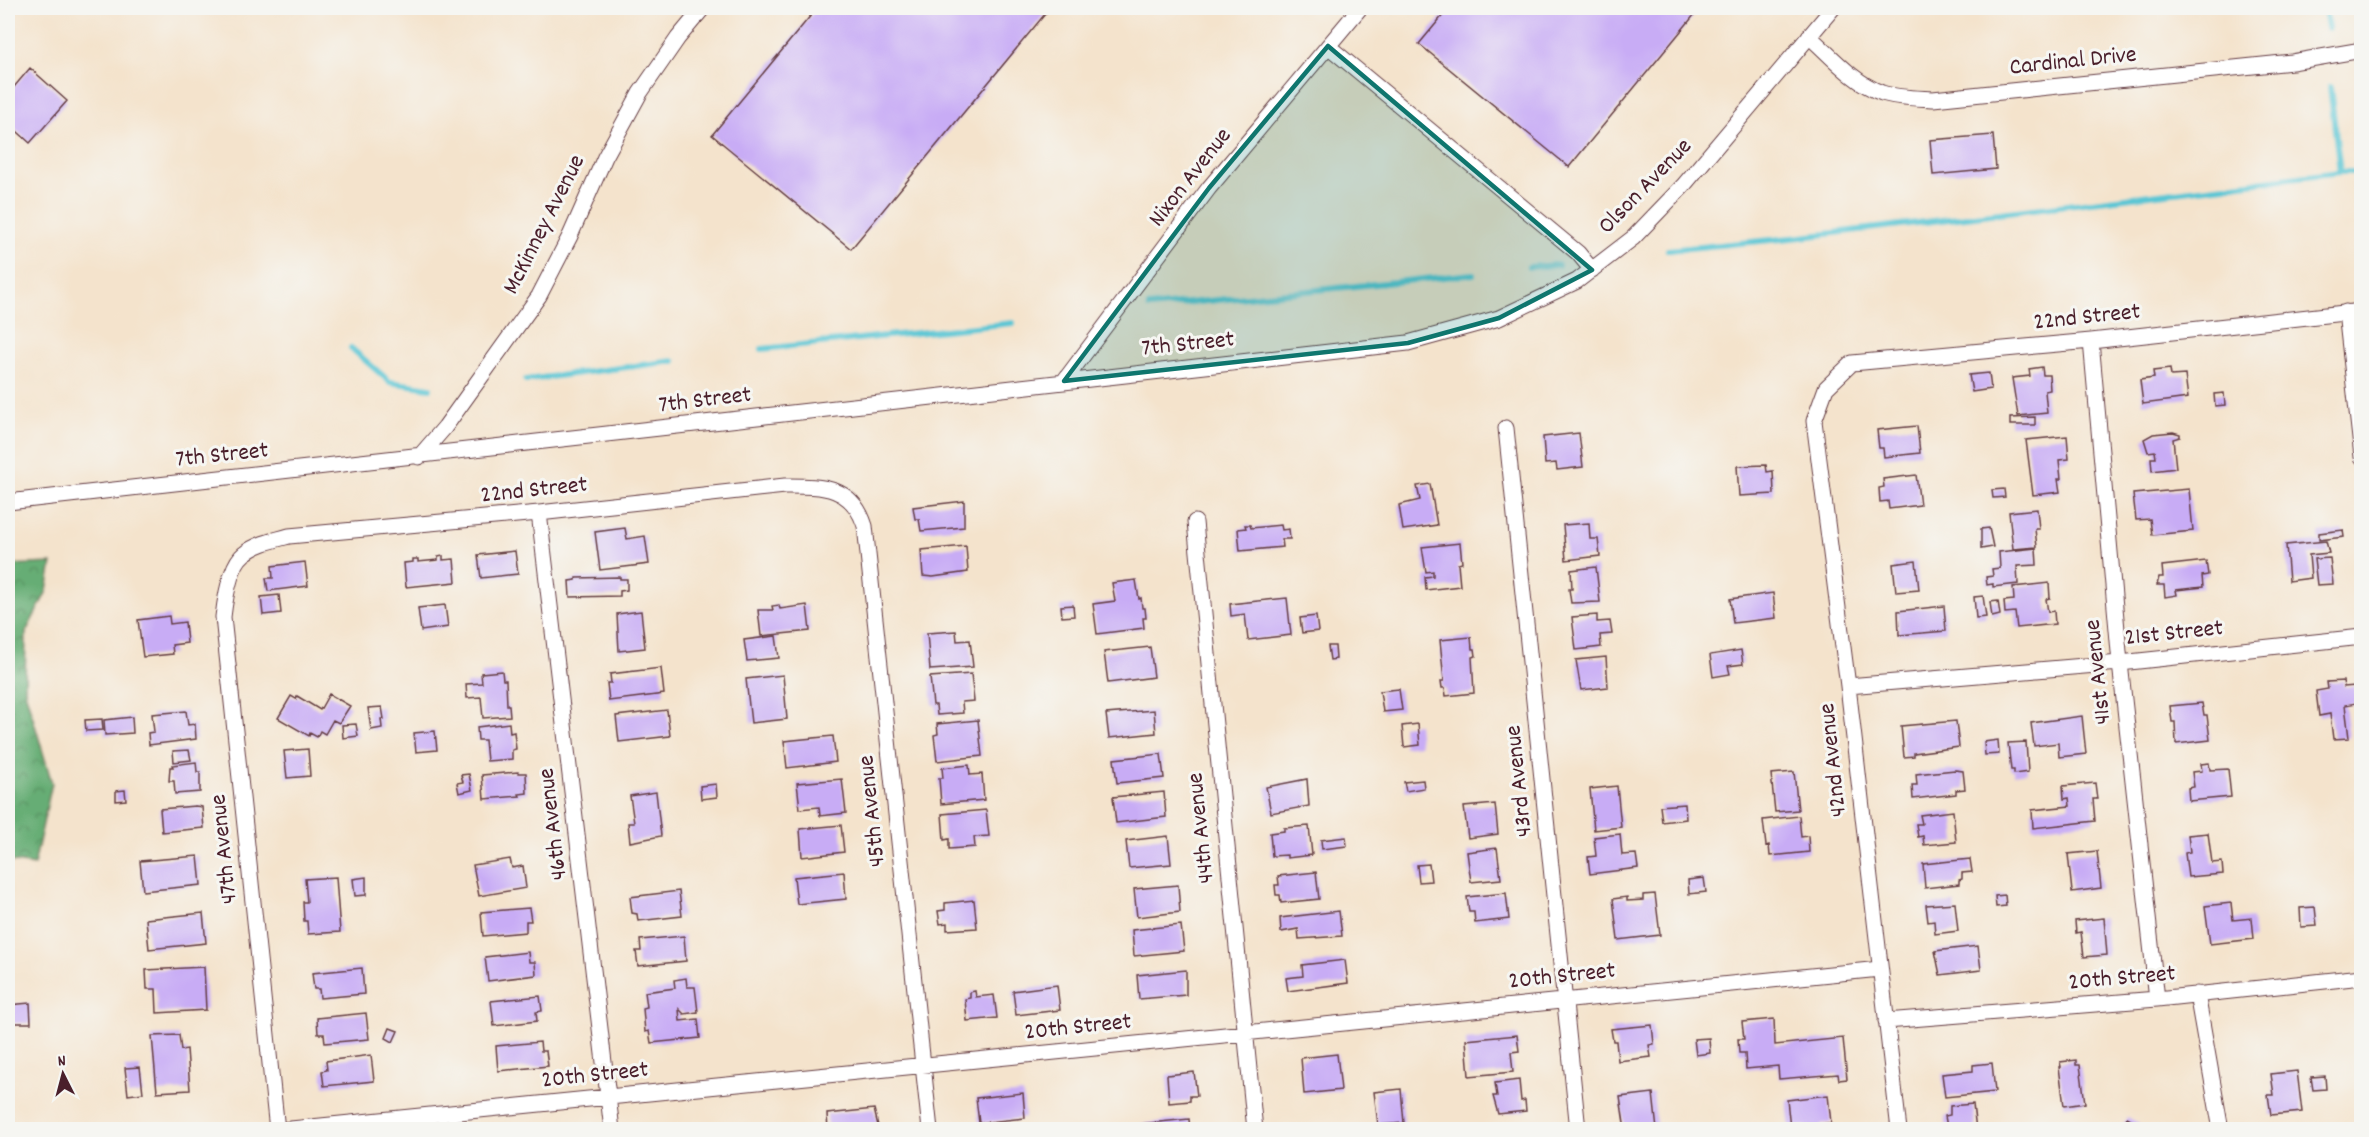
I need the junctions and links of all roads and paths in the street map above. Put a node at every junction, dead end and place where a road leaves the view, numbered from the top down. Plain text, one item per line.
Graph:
1 (703, 8) edge
2 (1360, 8) edge
3 (1833, 8) edge
4 (1809, 36) junction
5 (1328, 46) junction
6 (2361, 50) edge
7 (1592, 270) junction
8 (2354, 312) edge
9 (2091, 341) junction
10 (1408, 343) joint
11 (1064, 381) junction
12 (1826, 388) joint
13 (1506, 428) dead end
14 (419, 457) junction
15 (2361, 457) edge
16 (844, 496) joint
17 (8, 502) edge
18 (539, 513) junction
19 (1195, 522) dead end
20 (237, 566) joint
21 (2361, 637) edge
22 (2120, 663) junction
23 (1848, 686) junction
24 (1880, 969) junction
25 (2361, 977) edge
26 (2197, 994) junction
27 (1565, 999) junction
28 (2157, 999) junction
29 (1886, 1022) junction
30 (1245, 1034) junction
31 (924, 1066) junction
32 (609, 1097) junction
33 (279, 1130) edge
34 (612, 1130) edge
35 (930, 1130) edge
36 (1255, 1130) edge
37 (1578, 1130) edge
38 (1899, 1130) edge
39 (2221, 1130) edge

1 - 14 street, McKinney Avenue
2 - 5 street, Nixon Avenue
3 - 4 street, Olson Avenue
4 - 6 street, Cardinal Drive
4 - 7 street, Olson Avenue
5 - 7 street
5 - 11 street, Nixon Avenue
7 - 10 street, Olson Avenue
8 - 9 street, 22nd Street
8 - 15 street
9 - 12 street, 22nd Street
9 - 22 street, 41st Avenue
10 - 11 street, 7th Street
11 - 14 street, 7th Street
12 - 23 street, 42nd Avenue
13 - 27 street, 43rd Avenue
14 - 17 street, 7th Street
16 - 18 street, 22nd Street
16 - 31 street, 45th Avenue
18 - 20 street, 22nd Street
18 - 32 street, 46th Avenue
19 - 30 street, 44th Avenue
20 - 33 street, 47th Avenue
21 - 22 street, 21st Street
22 - 23 street, 21st Street
22 - 28 street, 41st Avenue
23 - 24 street, 42nd Avenue
24 - 27 street, 20th Street
24 - 29 street, 42nd Avenue
25 - 26 street, 20th Street
26 - 28 street, 20th Street
26 - 39 street
27 - 30 street, 20th Street
27 - 37 street, 43rd Avenue
28 - 29 street, 20th Street
29 - 38 street, 42nd Avenue
30 - 31 street, 20th Street
30 - 36 street, 44th Avenue
31 - 32 street, 20th Street
31 - 35 street, 45th Avenue
32 - 33 street, 20th Street
32 - 34 street, 46th Avenue

